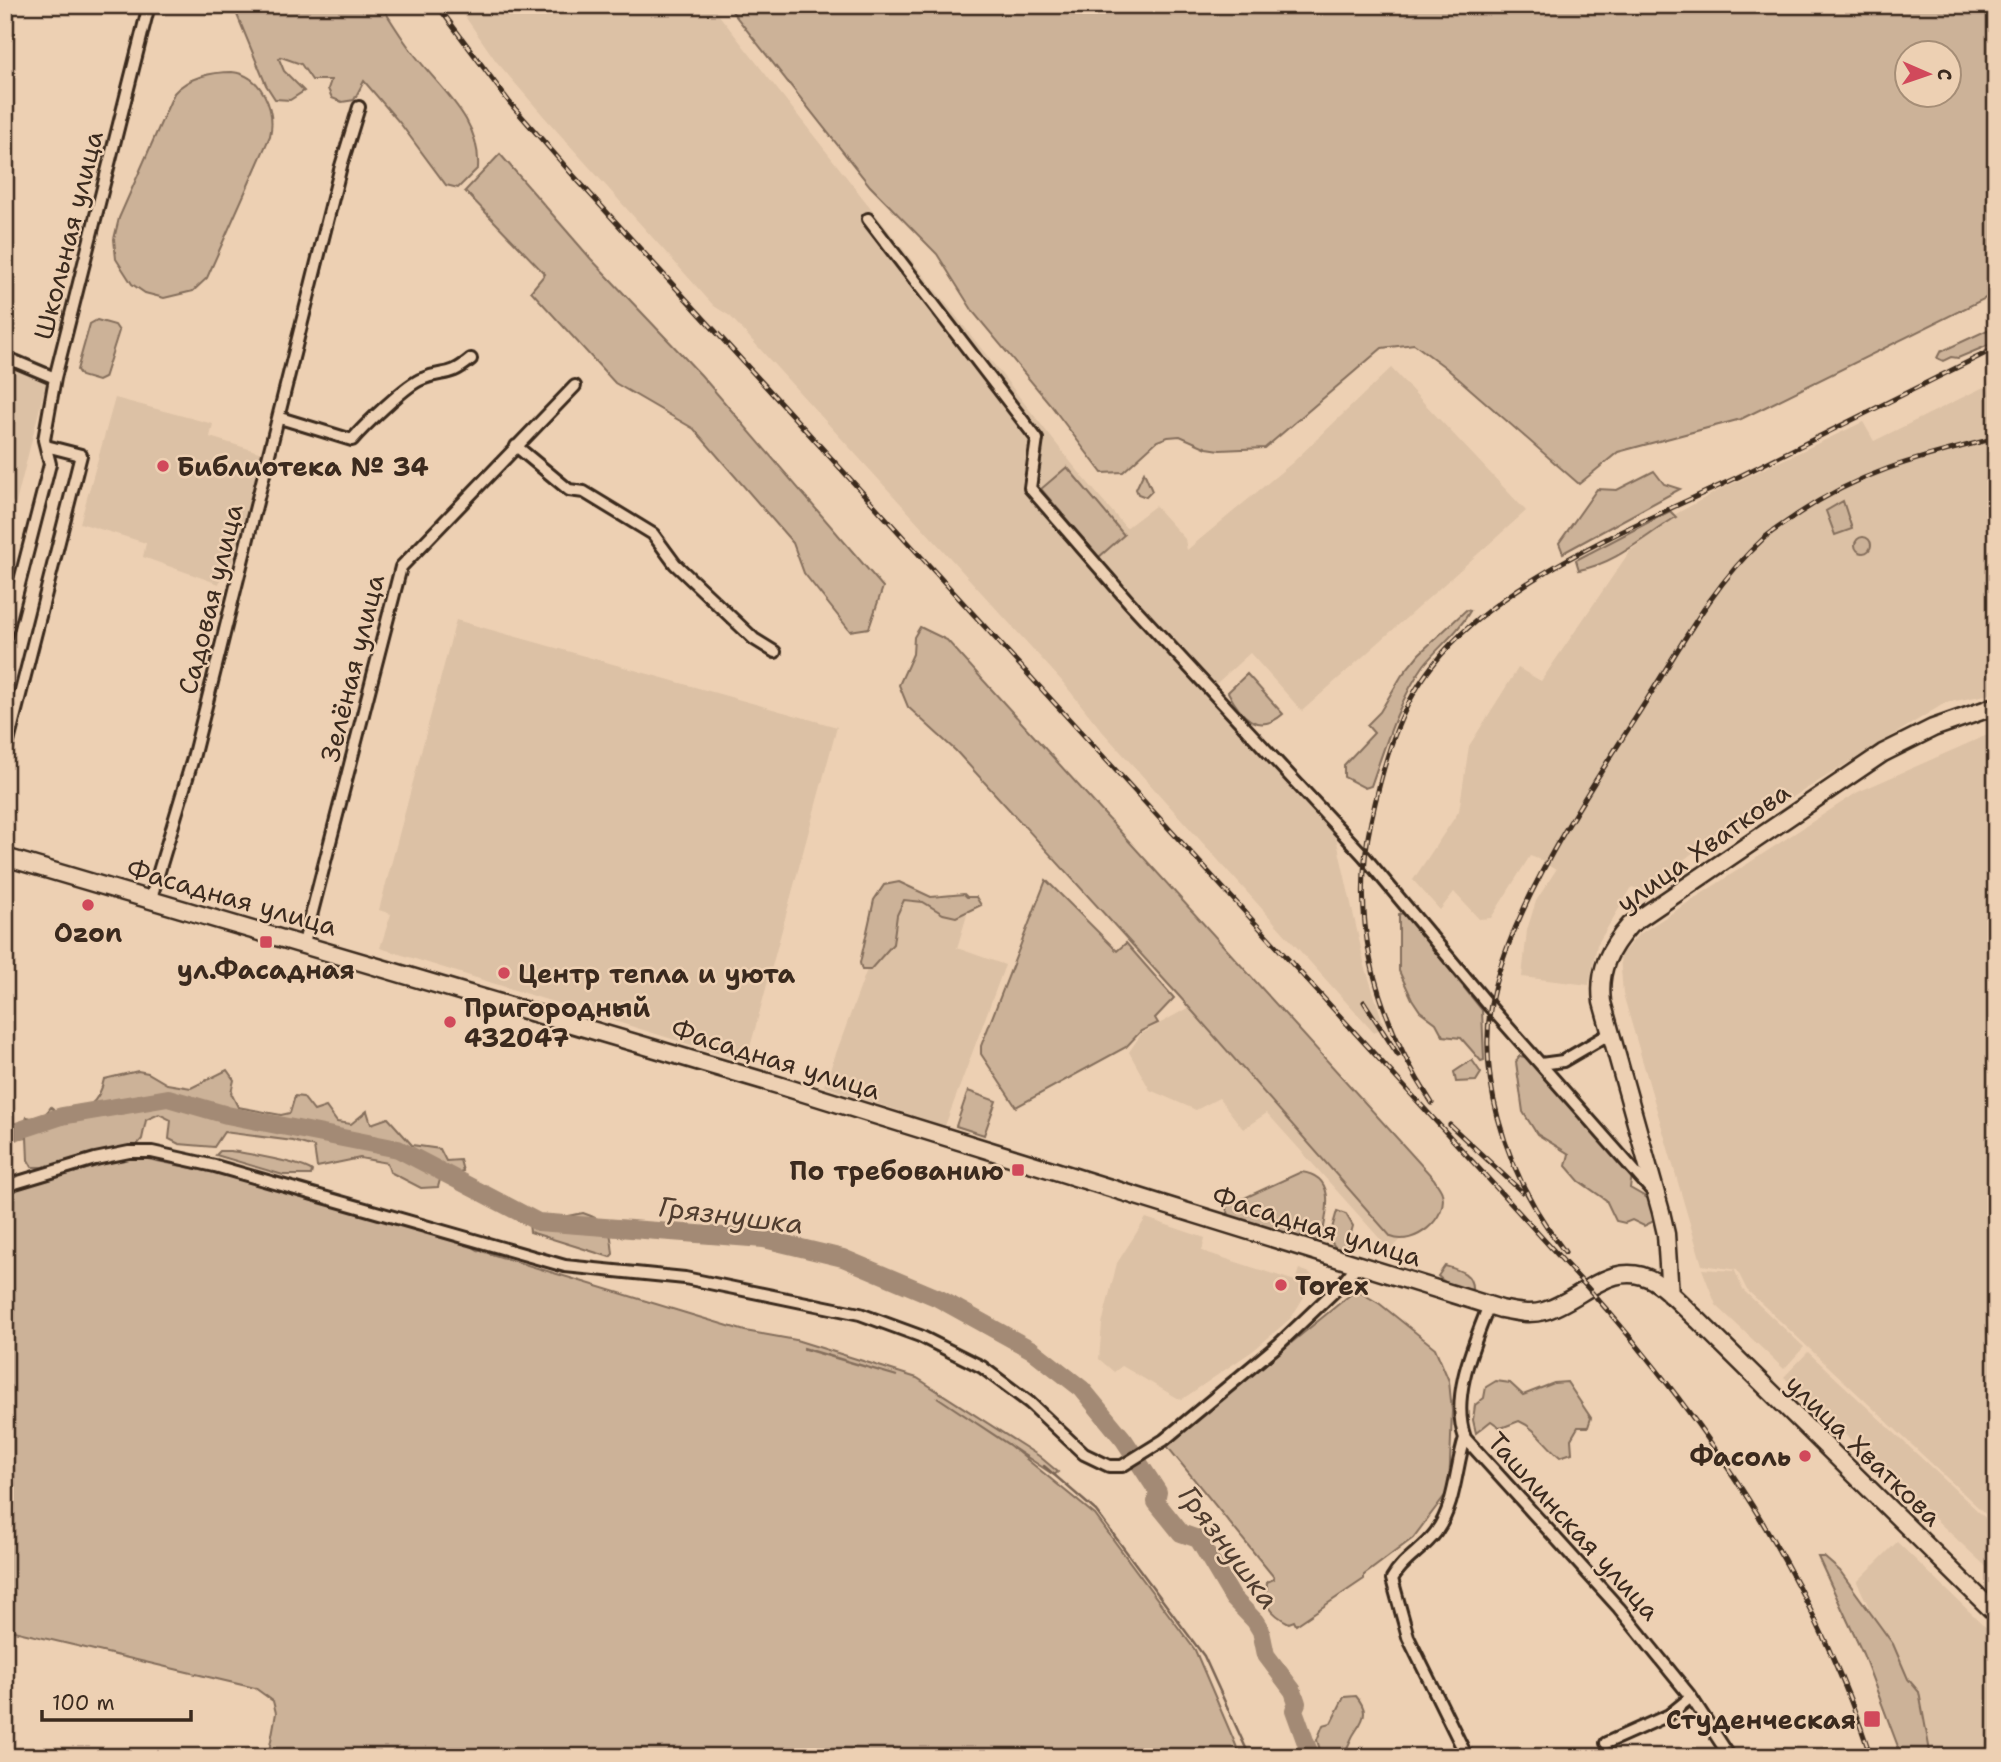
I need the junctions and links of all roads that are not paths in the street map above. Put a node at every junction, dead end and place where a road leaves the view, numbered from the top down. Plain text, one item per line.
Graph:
1 (149, 5) edge
2 (359, 107) dead end
3 (869, 219) dead end
4 (5, 357) edge
5 (471, 359) dead end
6 (55, 378) junction
7 (575, 386) dead end
8 (280, 418) junction
9 (46, 446) junction
10 (516, 446) junction
11 (5, 639) edge
12 (775, 652) dead end
13 (1996, 706) edge
14 (5, 754) edge
15 (5, 857) edge
16 (151, 898) junction
17 (304, 943) junction
18 (1609, 1034) junction
19 (1541, 1064) junction
20 (5, 1186) edge
21 (1655, 1194) junction
22 (1358, 1264) junction
23 (1670, 1295) junction
24 (1489, 1305) junction
25 (1465, 1438) junction
26 (1996, 1614) edge
27 (1691, 1698) junction
28 (1606, 1743) dead end
29 (1467, 1757) edge
30 (1730, 1757) edge

1 - 6 street, Школьная улица
2 - 8 street, Садовая улица
3 - 19 street
4 - 6 street
5 - 8 street
6 - 9 street, Школьная улица
7 - 10 street, Зелёная улица
8 - 16 street, Садовая улица
9 - 11 street, Школьная улица
9 - 14 street
10 - 12 street
10 - 17 street, Зелёная улица
13 - 18 main road, улица Хваткова
15 - 16 main road, Фасадная улица
16 - 17 main road, Фасадная улица
17 - 22 main road, Фасадная улица
18 - 19 street
18 - 21 main road, улица Хваткова
19 - 21 street
20 - 22 street
21 - 23 main road, улица Хваткова
22 - 24 main road, Фасадная улица
23 - 24 main road, Фасадная улица
23 - 26 main road, улица Хваткова
24 - 25 street, Ташлинская улица
25 - 27 street, Ташлинская улица
25 - 29 street
27 - 28 street
27 - 30 street, Ташлинская улица

